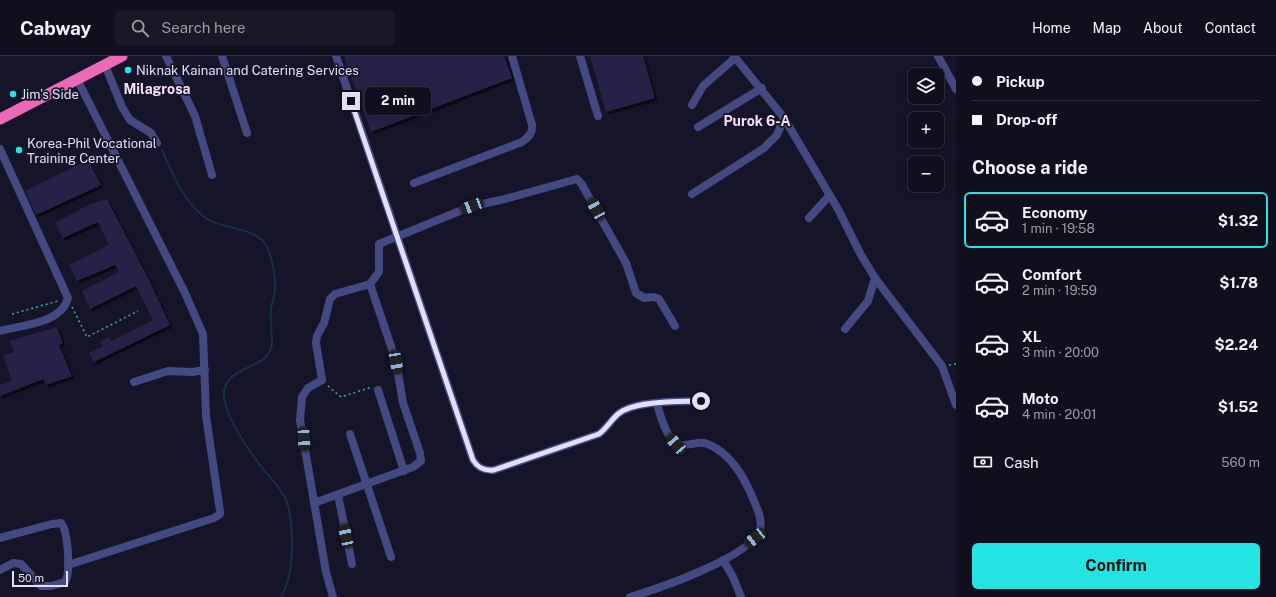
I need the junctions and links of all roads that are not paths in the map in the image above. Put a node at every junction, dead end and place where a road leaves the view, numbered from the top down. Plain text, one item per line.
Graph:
1 (122, 56) edge
2 (166, 56) edge
3 (222, 56) edge
4 (336, 56) edge
5 (512, 56) edge
6 (580, 56) edge
7 (938, 56) edge
8 (735, 57) edge
9 (105, 65) junction
10 (77, 80) junction
11 (762, 88) junction
12 (956, 89) edge
13 (692, 105) dead end
14 (598, 116) dead end
15 (784, 118) junction
16 (0, 119) edge
17 (698, 127) dead end
18 (247, 133) dead end
19 (157, 143) dead end
20 (0, 149) edge
21 (212, 174) dead end
22 (414, 183) dead end
23 (692, 194) dead end
24 (829, 196) junction
25 (809, 218) dead end
26 (397, 235) junction
27 (875, 278) junction
28 (370, 284) junction
29 (675, 326) dead end
30 (845, 329) dead end
31 (0, 331) edge
32 (205, 370) junction
33 (134, 382) dead end
34 (378, 390) road end
35 (701, 401) dead end
36 (657, 404) junction
37 (956, 405) edge
38 (350, 434) dead end
39 (404, 471) junction
40 (367, 485) junction
41 (338, 495) junction
42 (314, 504) junction
43 (0, 538) edge
44 (391, 557) dead end
45 (723, 560) junction
46 (352, 564) dead end
47 (68, 565) junction
48 (0, 570) edge
49 (333, 597) edge
50 (630, 597) edge
51 (741, 597) edge

1 - 9 highway
2 - 21 street
3 - 18 street
4 - 26 street
5 - 22 street
6 - 14 street
7 - 12 street
8 - 11 street
8 - 13 street
9 - 10 highway
9 - 19 street
10 - 16 highway
10 - 32 street
11 - 15 street
11 - 17 street
15 - 23 street
15 - 24 street
20 - 31 street
24 - 25 street
24 - 27 street
26 - 28 street
26 - 29 street
26 - 36 street
27 - 30 street
27 - 37 street
28 - 39 street
28 - 42 street
32 - 33 street
32 - 47 street
34 - 39 street
35 - 36 street
36 - 45 street
38 - 40 street
39 - 40 street
40 - 41 street
40 - 44 street
41 - 42 street
41 - 46 street
42 - 49 street
43 - 47 street
45 - 50 street
45 - 51 street
47 - 48 street

